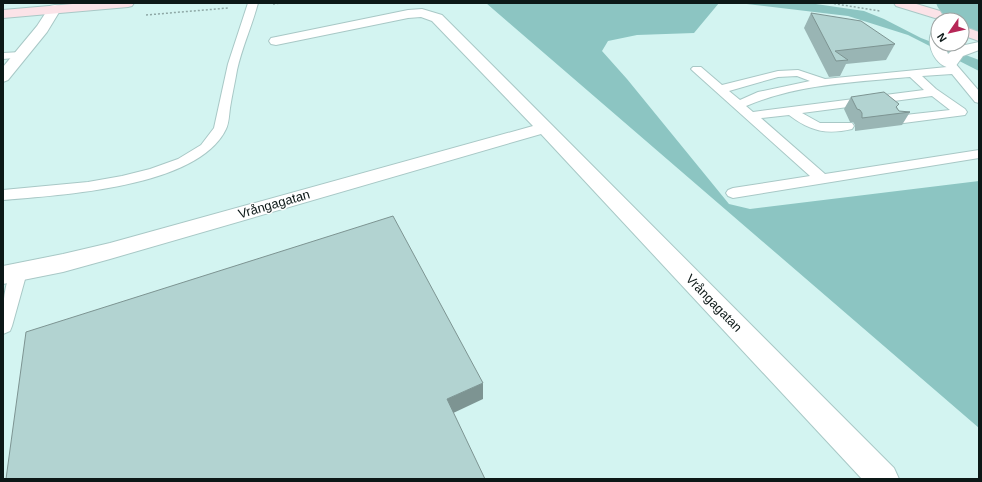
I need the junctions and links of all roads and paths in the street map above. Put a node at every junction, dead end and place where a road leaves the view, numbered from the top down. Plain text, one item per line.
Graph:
1 (128, 3) edge
2 (253, 3) edge
3 (830, 3) edge
4 (900, 3) edge
5 (927, 3) edge
6 (56, 10) junction
7 (886, 12) dead end
8 (935, 12) edge
9 (3, 14) edge
10 (930, 14) edge
11 (276, 41) dead end
12 (979, 46) edge
13 (940, 52) edge
14 (21, 55) junction
15 (3, 56) edge
16 (952, 67) junction
17 (697, 68) dead end
18 (913, 74) junction
19 (3, 77) edge
20 (825, 82) junction
21 (721, 90) junction
22 (932, 91) junction
23 (979, 99) edge
24 (738, 105) junction
25 (791, 110) junction
26 (750, 116) junction
27 (896, 120) edge
28 (848, 126) dead end
29 (544, 128) junction
30 (979, 154) edge
31 (821, 178) junction
32 (733, 193) dead end
33 (3, 196) edge
34 (11, 273) edge
35 (3, 326) edge
36 (883, 479) edge

1 - 6 main road
2 - 33 lane
3 - 7 path
4 - 10 main road
5 - 8 main road
6 - 9 main road
6 - 14 street
11 - 29 street, Vrångagatan
12 - 16 street
13 - 16 street
14 - 15 lane
14 - 19 street
16 - 18 lane
16 - 23 lane
17 - 21 lane
18 - 20 lane
18 - 22 lane
20 - 21 lane
20 - 24 lane
21 - 24 lane
22 - 25 lane
22 - 27 lane
24 - 26 lane
25 - 26 lane
25 - 28 lane
26 - 31 lane
29 - 34 street, Vrångagatan
29 - 36 street, Vrångagatan
30 - 31 lane
31 - 32 lane
34 - 35 lane

